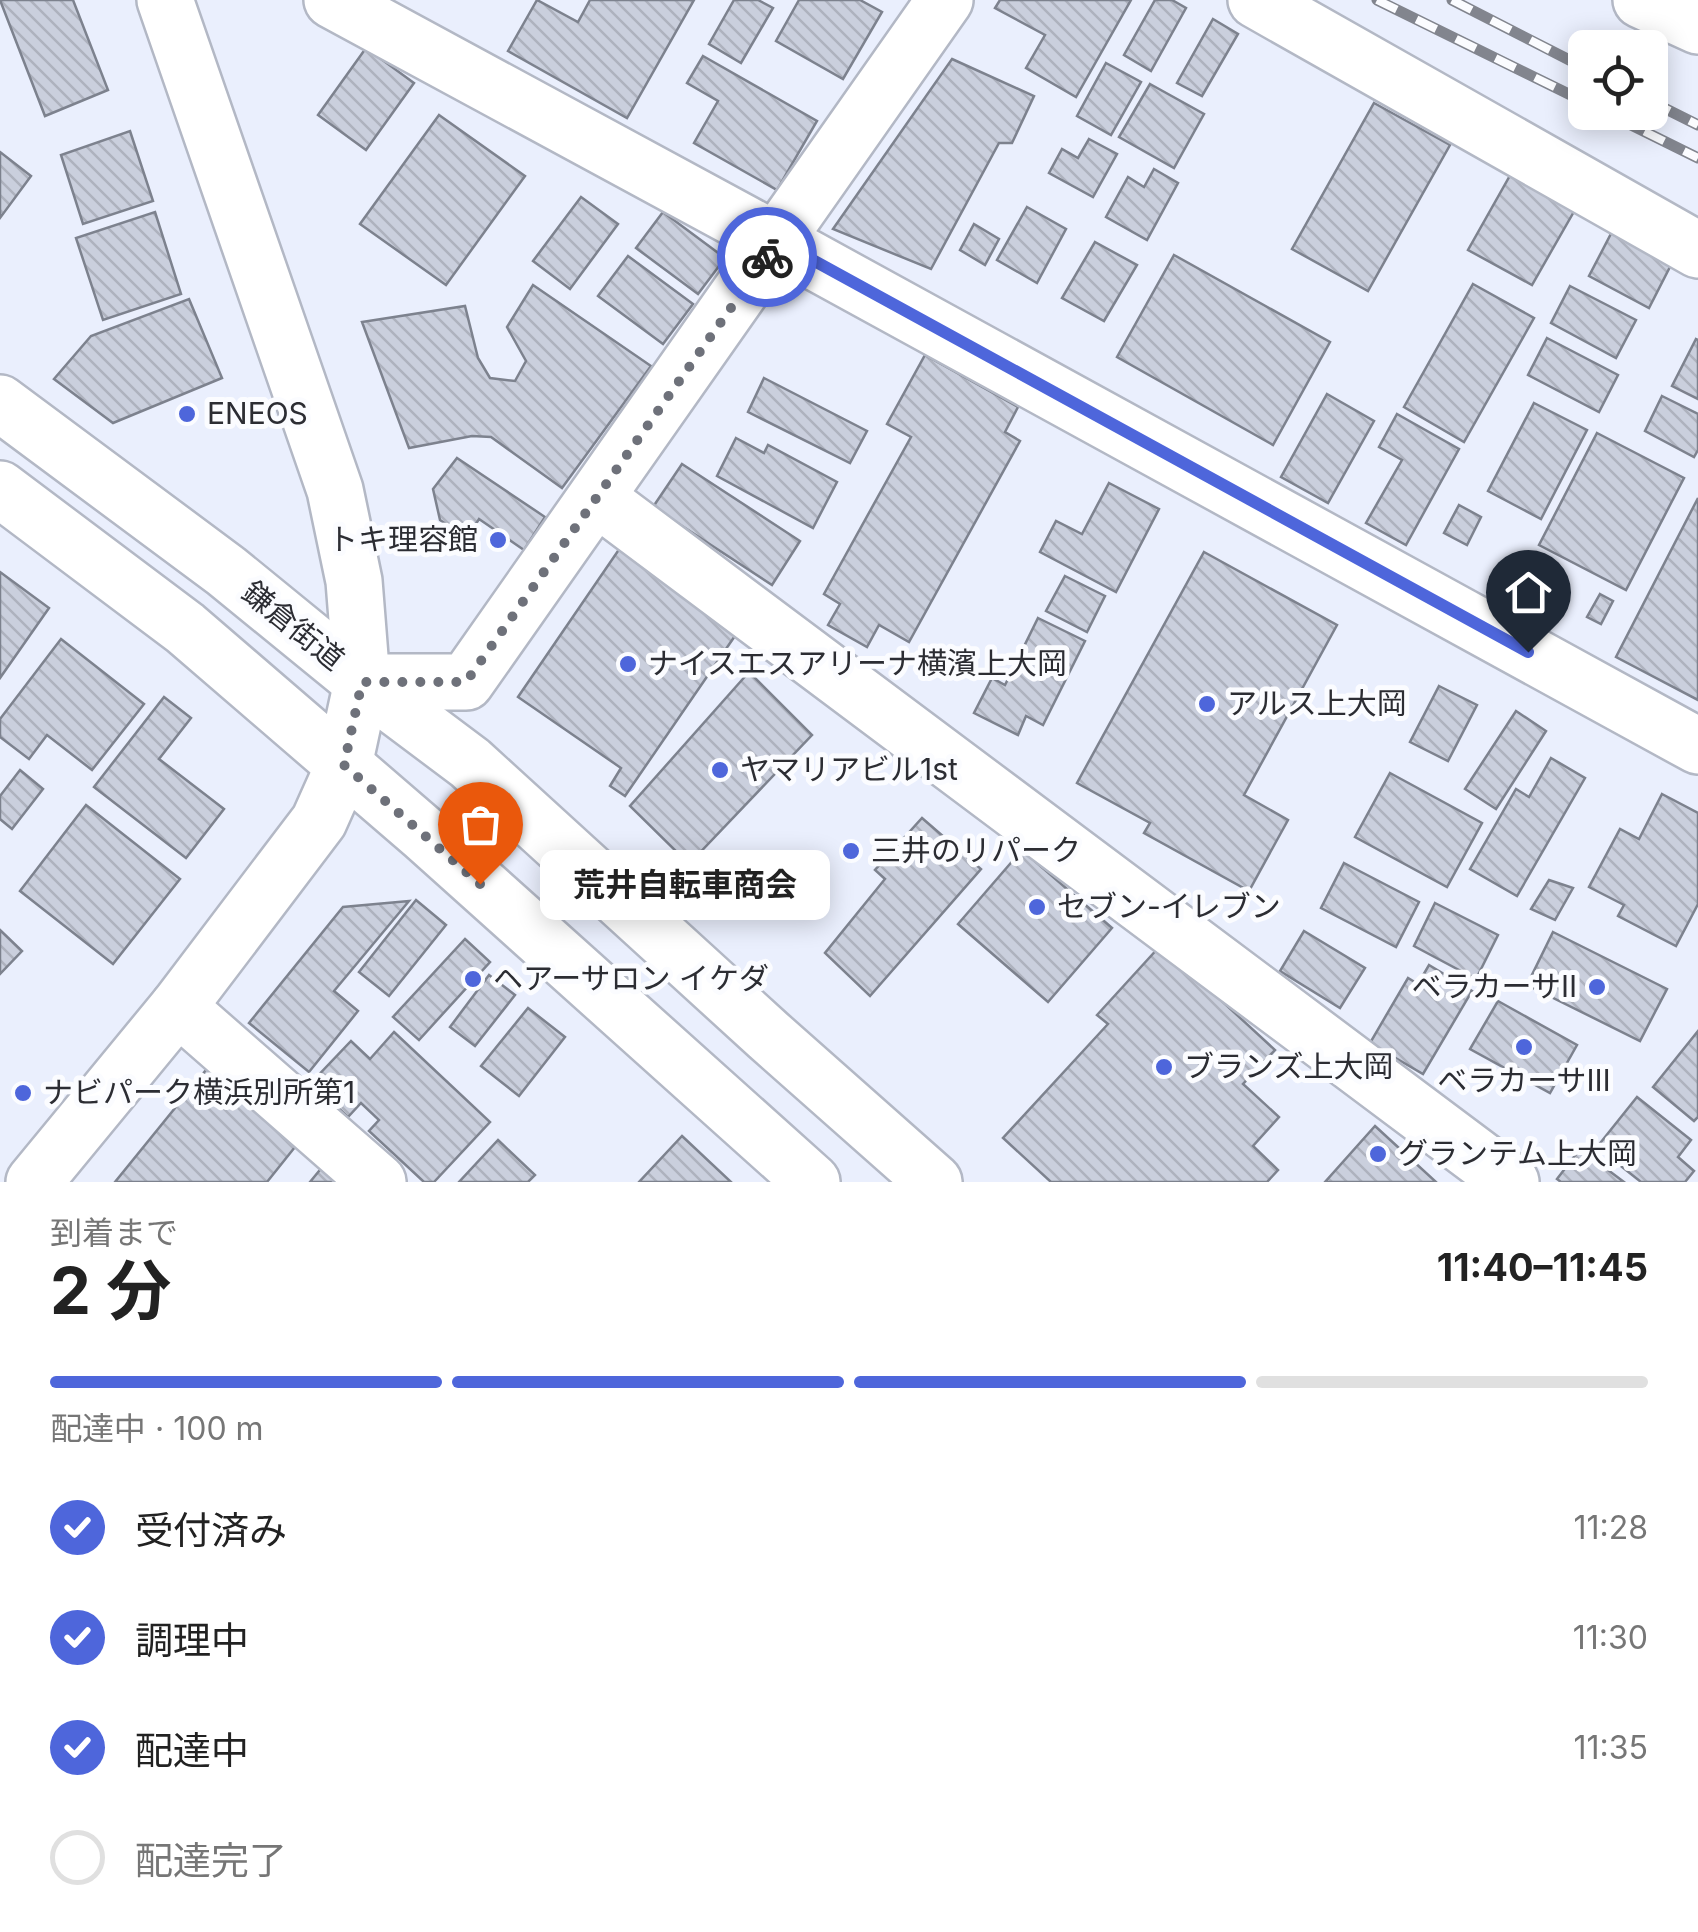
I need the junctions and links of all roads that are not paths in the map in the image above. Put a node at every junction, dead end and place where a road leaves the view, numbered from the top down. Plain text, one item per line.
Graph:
1 (165, 0) edge
2 (332, 0) edge
3 (945, 0) edge
4 (1256, 0) edge
5 (1641, 0) edge
6 (1698, 26) edge
7 (778, 241) junction
8 (1698, 250) edge
9 (0, 403) edge
10 (0, 489) edge
11 (598, 498) junction
12 (362, 682) junction
13 (1698, 746) edge
14 (344, 765) junction
15 (178, 1007) junction
16 (34, 1182) edge
17 (378, 1182) edge
18 (812, 1182) edge
19 (934, 1182) edge
20 (1511, 1182) edge

1 - 12 street
2 - 7 street
3 - 7 street
4 - 8 street
5 - 6 street
7 - 11 street
7 - 13 street
9 - 12 street, 鎌倉街道
10 - 14 street
11 - 12 street
11 - 20 street
12 - 14 street
12 - 19 street, 鎌倉街道
14 - 15 street
14 - 18 street
15 - 16 street
15 - 17 street

